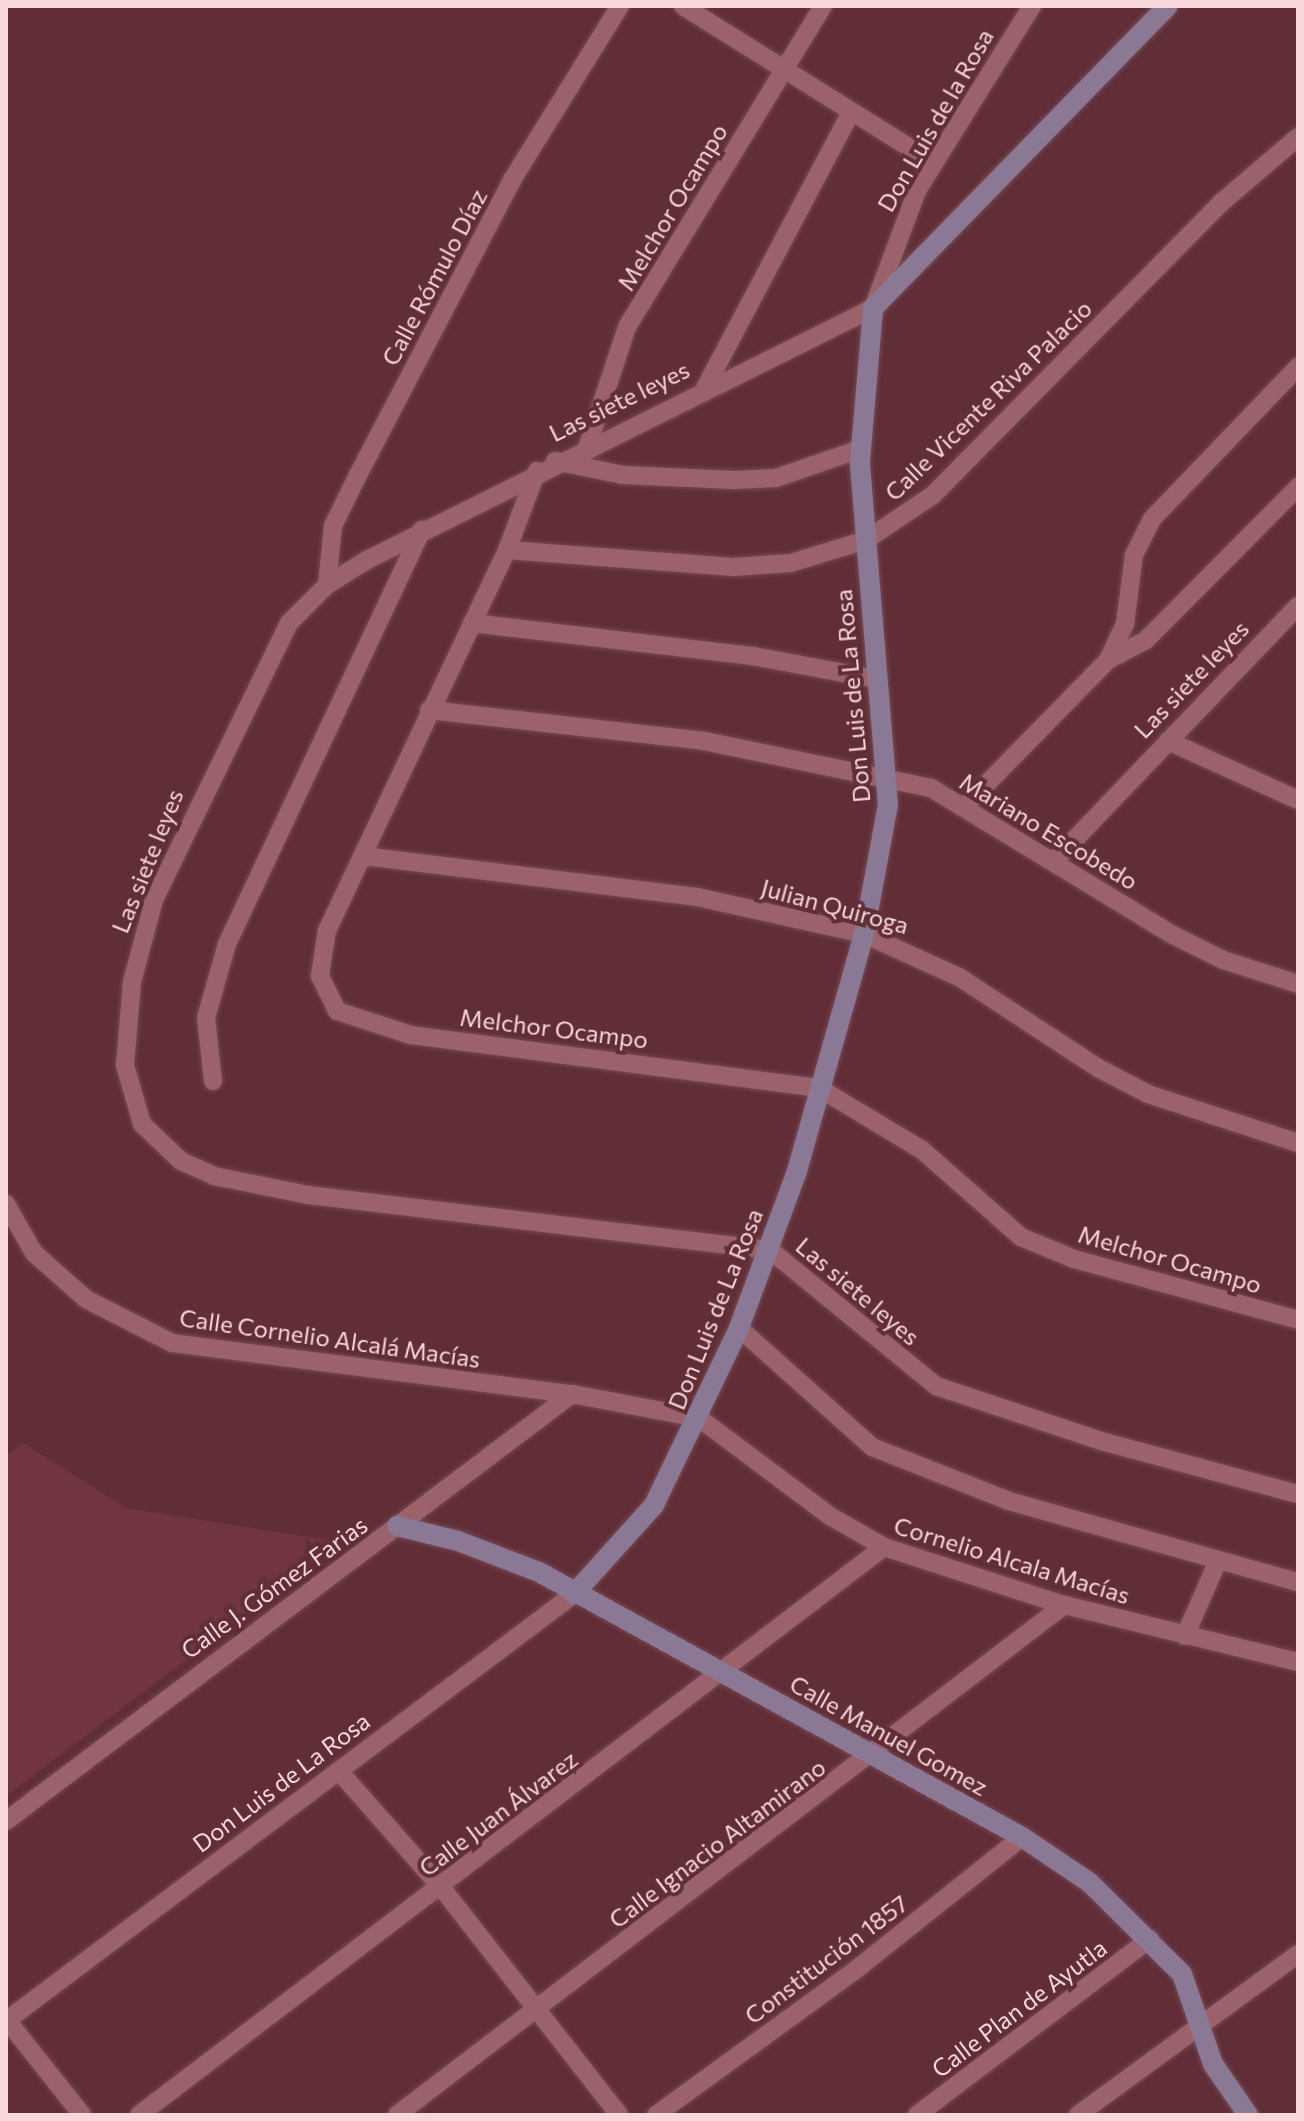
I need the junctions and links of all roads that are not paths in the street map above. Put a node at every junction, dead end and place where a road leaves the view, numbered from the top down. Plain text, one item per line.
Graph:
1 (620, 6) edge
2 (683, 6) edge
3 (823, 6) edge
4 (1032, 6) edge
5 (1168, 6) edge
6 (782, 71) junction
7 (850, 114) junction
8 (1298, 137) edge
9 (934, 163) junction
10 (873, 308) junction
11 (1298, 367) edge
12 (705, 388) junction
13 (588, 445) junction
14 (860, 449) junction
15 (555, 461) junction
16 (537, 471) junction
17 (1298, 487) edge
18 (422, 530) junction
19 (866, 540) junction
20 (507, 550) junction
21 (327, 585) junction
22 (1294, 617) edge
23 (472, 623) junction
24 (1108, 660) junction
25 (876, 679) junction
26 (429, 710) junction
27 (1168, 741) junction
28 (886, 775) junction
29 (1298, 800) edge
30 (966, 805) junction
31 (363, 856) junction
32 (1056, 859) junction
33 (864, 934) junction
34 (1298, 984) edge
35 (213, 1081) dead end
36 (819, 1088) junction
37 (1298, 1143) edge
38 (6, 1204) edge
39 (770, 1250) junction
40 (1298, 1320) edge
41 (739, 1328) junction
42 (572, 1394) junction
43 (699, 1418) junction
44 (1298, 1494) edge
45 (397, 1526) junction
46 (884, 1547) junction
47 (1218, 1561) junction
48 (1298, 1582) edge
49 (574, 1594) junction
50 (1064, 1605) junction
51 (1185, 1636) junction
52 (1298, 1662) edge
53 (721, 1672) junction
54 (872, 1755) junction
55 (339, 1771) junction
56 (6, 1821) edge
57 (1022, 1837) junction
58 (441, 1887) junction
59 (1150, 1939) junction
60 (1298, 1954) edge
61 (534, 2012) junction
62 (6, 2020) edge
63 (1199, 2023) junction
64 (82, 2115) edge
65 (139, 2115) edge
66 (397, 2115) edge
67 (619, 2115) edge
68 (656, 2115) edge
69 (917, 2115) edge
70 (1078, 2115) edge
71 (1248, 2115) edge

1 - 21 street, Calle Rómulo Díaz
2 - 6 street
3 - 6 street, Melchor Ocampo
4 - 9 street, Don Luis de la Rosa
5 - 10 street, Las siete leyes
6 - 7 street
6 - 13 street, Melchor Ocampo
7 - 9 street
7 - 12 street
8 - 19 street, Calle Vicente Riva Palacio
9 - 10 street, Don Luis de la Rosa
10 - 12 street, Las siete leyes
10 - 14 street, Don Luis de La Rosa
11 - 24 street
12 - 13 street, Las siete leyes
13 - 15 street, Las siete leyes
14 - 15 street
14 - 19 street, Don Luis de La Rosa
15 - 16 street, Las siete leyes
16 - 18 street, Las siete leyes
16 - 20 street, Melchor Ocampo
17 - 24 street
18 - 21 street, Las siete leyes
18 - 35 street
19 - 20 street, Calle Vicente Riva Palacio
19 - 25 street, Don Luis de La Rosa
20 - 23 street, Melchor Ocampo
21 - 39 street, Las siete leyes
22 - 27 street, Las siete leyes
23 - 25 street
23 - 26 street, Melchor Ocampo
24 - 30 street
25 - 28 street, Don Luis de La Rosa
26 - 28 street, Mariano Escobedo
26 - 31 street, Melchor Ocampo
27 - 29 street
27 - 32 street, Las siete leyes
28 - 30 street, Mariano Escobedo
28 - 33 street, Don Luis de La Rosa
30 - 32 street, Mariano Escobedo
31 - 33 street, Julian Quiroga
31 - 36 street, Melchor Ocampo
32 - 34 street, Mariano Escobedo
33 - 36 street, Don Luis de La Rosa
33 - 37 street, Julian Quiroga
36 - 39 street, Don Luis de La Rosa
36 - 40 street, Melchor Ocampo
38 - 42 street, Calle Cornelio Alcalá Macías
39 - 41 street, Don Luis de La Rosa
39 - 44 street, Las siete leyes
41 - 43 street, Don Luis de La Rosa
41 - 47 street
42 - 43 street, Calle Cornelio Alcalá Macías
42 - 45 street, Calle J. Gómez Farias
43 - 46 street, Cornelio Alcala Macías
43 - 49 street, Don Luis de La Rosa
45 - 49 street, Calle Manuel Gomez
45 - 56 street, Calle J. Gómez Farias
46 - 50 street, Cornelio Alcala Macías
46 - 53 street, Calle Juan Álvarez
47 - 48 street
47 - 51 street
49 - 53 street, Calle Manuel Gomez
49 - 55 street, Don Luis de La Rosa
50 - 51 street, Cornelio Alcala Macías
50 - 54 street, Calle Ignacio Altamirano
51 - 52 street, Cornelio Alcala Macías
53 - 54 street, Calle Manuel Gomez
53 - 58 street, Calle Juan Álvarez
54 - 57 street, Calle Manuel Gomez
54 - 61 street, Calle Ignacio Altamirano
55 - 58 street
55 - 62 street, Don Luis de La Rosa
57 - 59 street, Calle Manuel Gomez
57 - 68 street, Constitución 1857
58 - 61 street
58 - 65 street, Calle Juan Álvarez
59 - 63 street, Calle Manuel Gomez
59 - 69 street, Calle Plan de Ayutla
60 - 63 street
61 - 66 street, Calle Ignacio Altamirano
61 - 67 street
62 - 64 street
63 - 70 street
63 - 71 street, Calle Manuel Gomez

